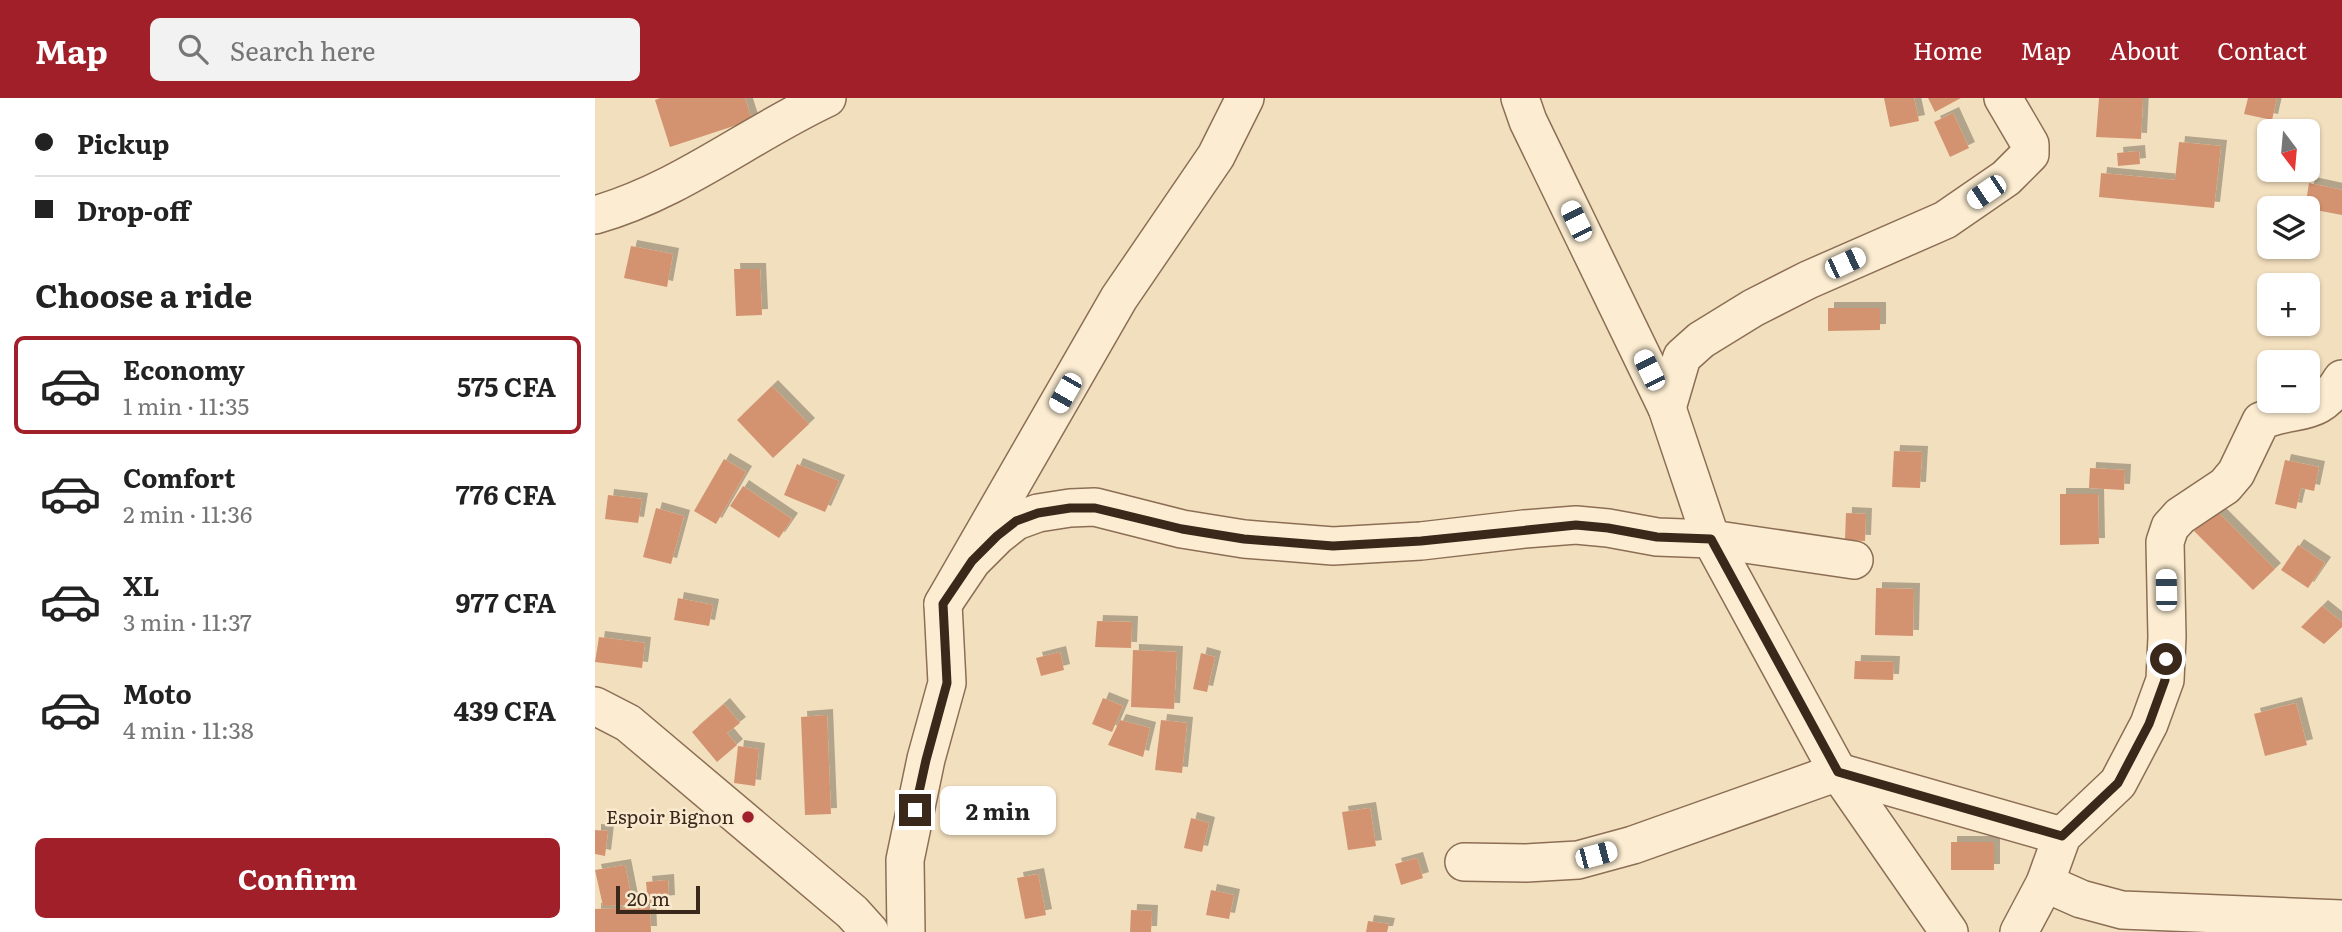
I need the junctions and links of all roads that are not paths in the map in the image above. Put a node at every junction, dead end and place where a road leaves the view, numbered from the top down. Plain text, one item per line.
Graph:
1 (827, 98) edge
2 (1245, 98) edge
3 (1520, 98) edge
4 (2003, 98) edge
5 (603, 207) edge
6 (1682, 357) junction
7 (1649, 370) junction
8 (2342, 379) edge
9 (1667, 408) junction
10 (1711, 539) junction
11 (1854, 560) dead end
12 (943, 604) junction
13 (595, 706) edge
14 (1838, 772) junction
15 (2062, 836) junction
16 (1464, 862) dead end
17 (2045, 883) junction
18 (2342, 919) edge
19 (870, 932) edge
20 (906, 932) edge
21 (1949, 932) edge
22 (2018, 932) edge

1 - 5 street
2 - 12 street
3 - 7 street
4 - 6 street
6 - 7 street
6 - 9 street
7 - 9 street
8 - 15 street
9 - 10 street
10 - 11 street
10 - 12 street
10 - 14 street
12 - 20 street
13 - 19 street
14 - 15 street
14 - 16 street
14 - 21 street
15 - 17 street
17 - 18 street
17 - 22 street

